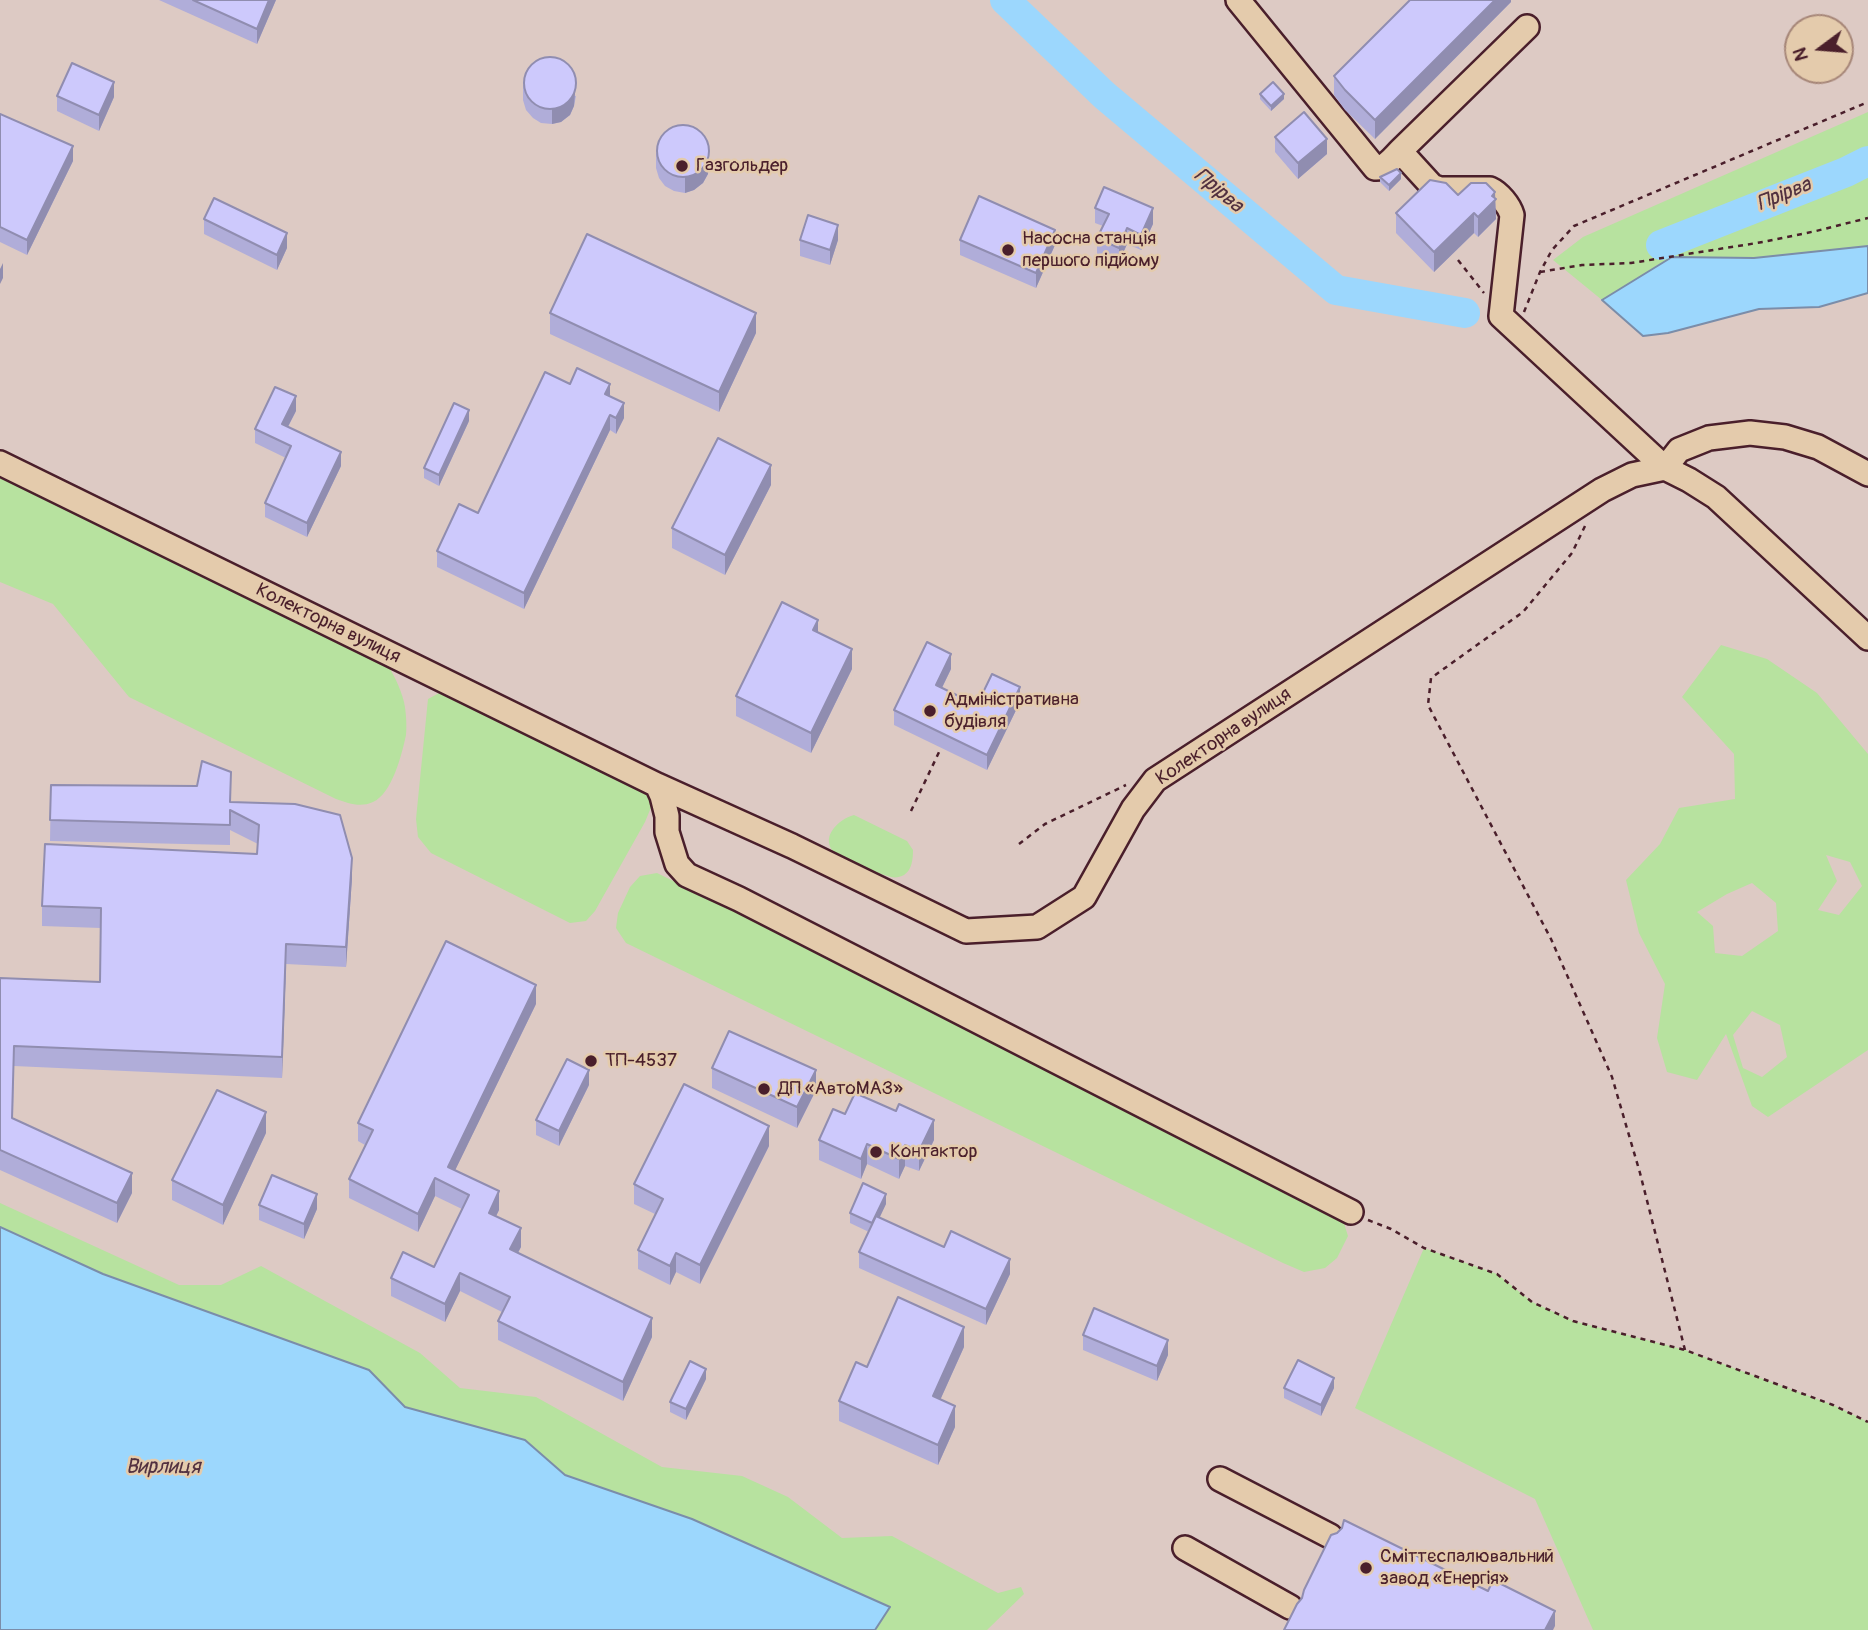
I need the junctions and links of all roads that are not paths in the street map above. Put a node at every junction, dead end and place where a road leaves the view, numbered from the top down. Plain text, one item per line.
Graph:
1 (1238, 0) edge
2 (1527, 27) dead end
3 (1399, 152) junction
4 (0, 463) edge
5 (1665, 468) junction
6 (1868, 474) edge
7 (1868, 638) edge
8 (657, 785) junction
9 (1351, 1212) road end
10 (1220, 1479) dead end
11 (1330, 1536) edge
12 (1185, 1548) dead end
13 (1290, 1607) dead end

1 - 3 street
2 - 3 street
3 - 5 street
4 - 8 street, Колекторна вулиця
5 - 6 street
5 - 7 street
5 - 8 street, Колекторна вулиця
8 - 9 street
10 - 11 street
12 - 13 street

